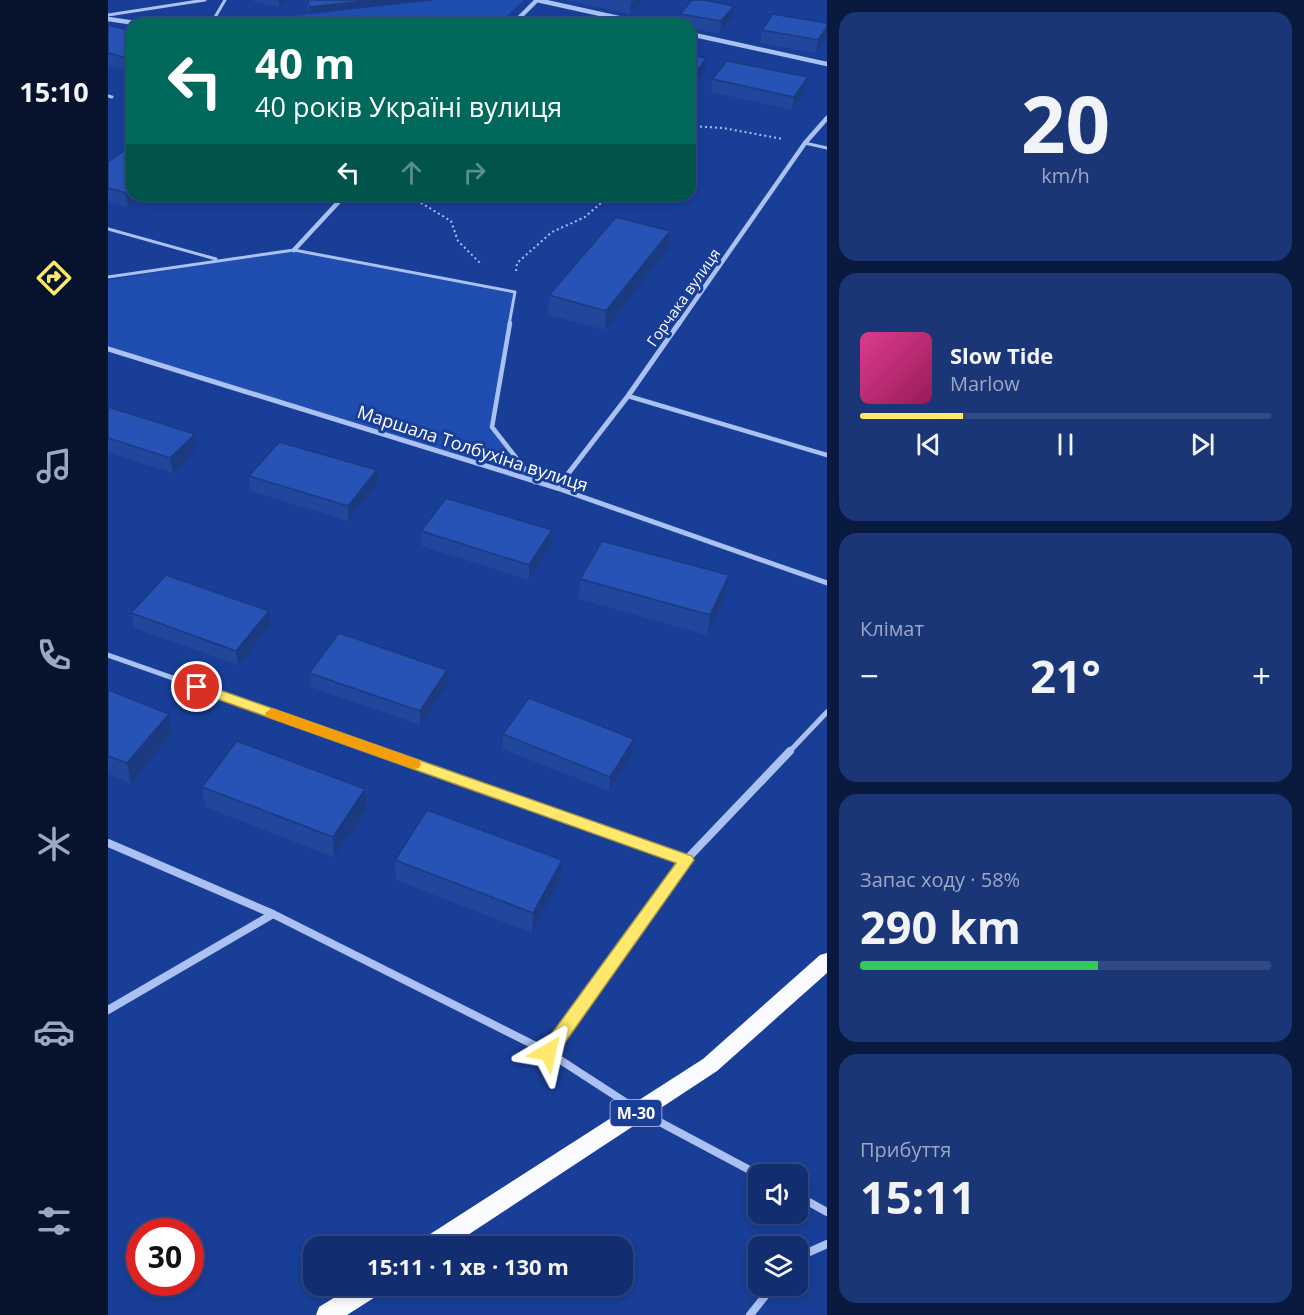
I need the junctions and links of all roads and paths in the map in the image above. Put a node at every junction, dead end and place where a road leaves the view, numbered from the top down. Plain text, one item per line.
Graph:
1 (205, 0) edge
2 (225, 0) edge
3 (537, 0) edge
4 (108, 17) edge
5 (214, 18) edge
6 (519, 18) edge
7 (619, 18) edge
8 (126, 21) edge
9 (696, 35) edge
10 (827, 64) edge
11 (827, 118) edge
12 (696, 126) edge
13 (805, 143) junction
14 (827, 148) edge
15 (339, 201) edge
16 (418, 201) edge
17 (603, 201) edge
18 (108, 229) edge
19 (294, 250) junction
20 (219, 260) junction
21 (108, 277) edge
22 (503, 290) junction
23 (515, 292) junction
24 (108, 349) edge
25 (628, 396) junction
26 (827, 455) edge
27 (535, 482) junction
28 (557, 489) junction
29 (827, 583) edge
30 (108, 655) edge
31 (827, 712) edge
32 (108, 843) edge
33 (686, 860) junction
34 (273, 914) junction
35 (827, 961) edge
36 (108, 1010) edge
37 (548, 1052) junction
38 (639, 1111) junction
39 (748, 1169) edge
40 (808, 1202) edge
41 (827, 1212) edge
42 (447, 1236) edge
43 (827, 1244) edge
44 (808, 1253) edge
45 (356, 1296) edge
46 (765, 1296) edge
47 (327, 1315) edge
48 (750, 1315) edge

1 - 4 lane
2 - 5 lane
3 - 6 street
3 - 7 street
4 - 8 street
9 - 10 street
11 - 13 street, Горчака вулиця
12 - 13 path
13 - 14 lane
13 - 25 street, Горчака вулиця
15 - 19 street
16 - 22 path
17 - 23 path
18 - 20 lane
19 - 20 lane
19 - 22 lane
20 - 21 lane
22 - 23 lane
23 - 27 lane
24 - 27 street, Маршала Толбухіна вулиця
25 - 26 lane
25 - 28 street, Горчака вулиця
27 - 28 street, Маршала Толбухіна вулиця
28 - 29 street, Маршала Толбухіна вулиця
30 - 33 street
31 - 33 street
32 - 34 street
33 - 37 street
34 - 36 street
34 - 37 street
35 - 38 highway, М-30
37 - 38 street
38 - 39 street
38 - 42 highway, М-30
40 - 41 street
43 - 44 street
45 - 47 highway
46 - 48 street

